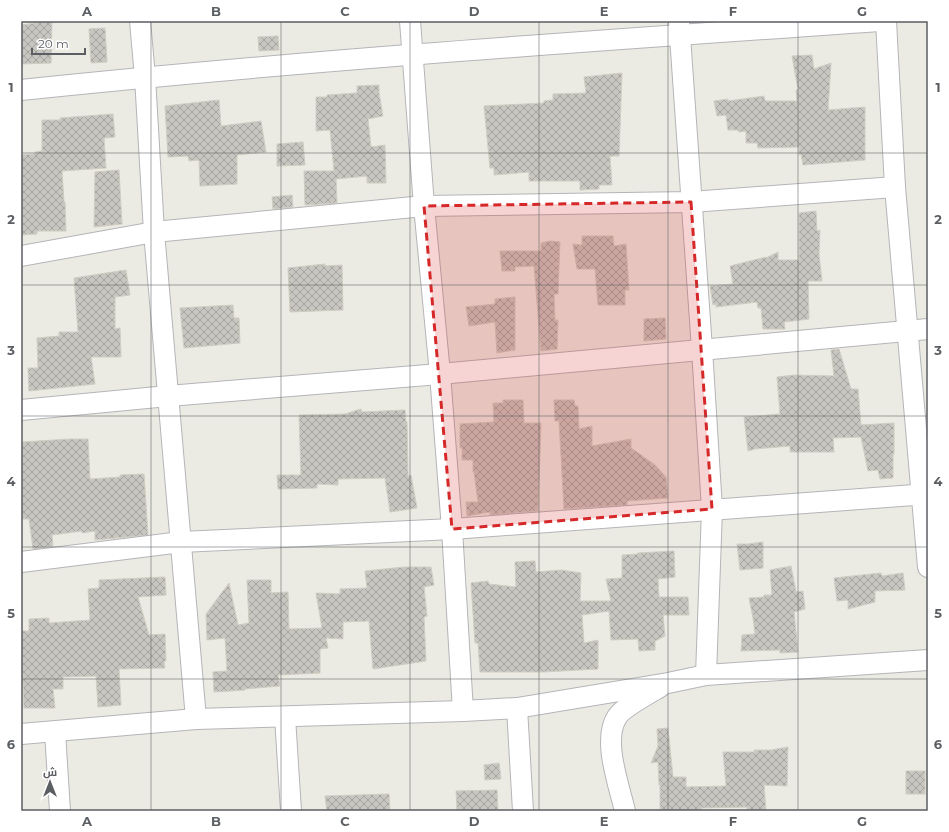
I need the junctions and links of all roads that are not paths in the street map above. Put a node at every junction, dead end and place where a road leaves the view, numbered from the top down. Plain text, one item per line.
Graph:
1 (140, 21) edge
2 (410, 21) edge
3 (879, 21) edge
4 (886, 21) edge
5 (680, 28) edge
6 (414, 54) junction
7 (145, 77) junction
8 (21, 90) edge
9 (896, 187) junction
10 (691, 202) junction
11 (424, 206) junction
12 (154, 232) junction
13 (21, 256) edge
14 (928, 329) edge
15 (907, 331) junction
16 (702, 350) junction
17 (440, 374) junction
18 (168, 396) junction
19 (21, 410) edge
20 (924, 495) edge
21 (712, 509) junction
22 (452, 529) junction
23 (181, 542) junction
24 (21, 562) edge
25 (928, 567) edge
26 (928, 660) edge
27 (706, 675) junction
28 (668, 683) junction
29 (517, 708) junction
30 (463, 711) junction
31 (285, 717) junction
32 (196, 719) junction
33 (54, 732) junction
34 (21, 734) edge
35 (60, 811) edge
36 (291, 811) edge
37 (523, 811) edge
38 (625, 811) edge

1 - 7 street
2 - 6 street
3 - 5 street
4 - 9 street
5 - 6 street
5 - 10 street
6 - 7 street
6 - 11 street
7 - 8 street
7 - 12 street
9 - 10 street
9 - 15 street
10 - 11 street
10 - 16 street
11 - 12 street
11 - 17 street
12 - 13 street
12 - 18 street
14 - 15 street
15 - 16 street
15 - 20 street
16 - 17 street
16 - 21 street
17 - 18 street
17 - 22 street
18 - 19 street
18 - 23 street
20 - 21 street
20 - 25 street
21 - 22 street
21 - 27 street
22 - 23 street
22 - 30 street
23 - 24 street
23 - 32 street
26 - 27 street
27 - 28 street
28 - 29 street
28 - 38 street
29 - 30 street
29 - 37 street
30 - 31 street
31 - 32 street
31 - 36 street
32 - 33 street
33 - 34 street
33 - 35 street

